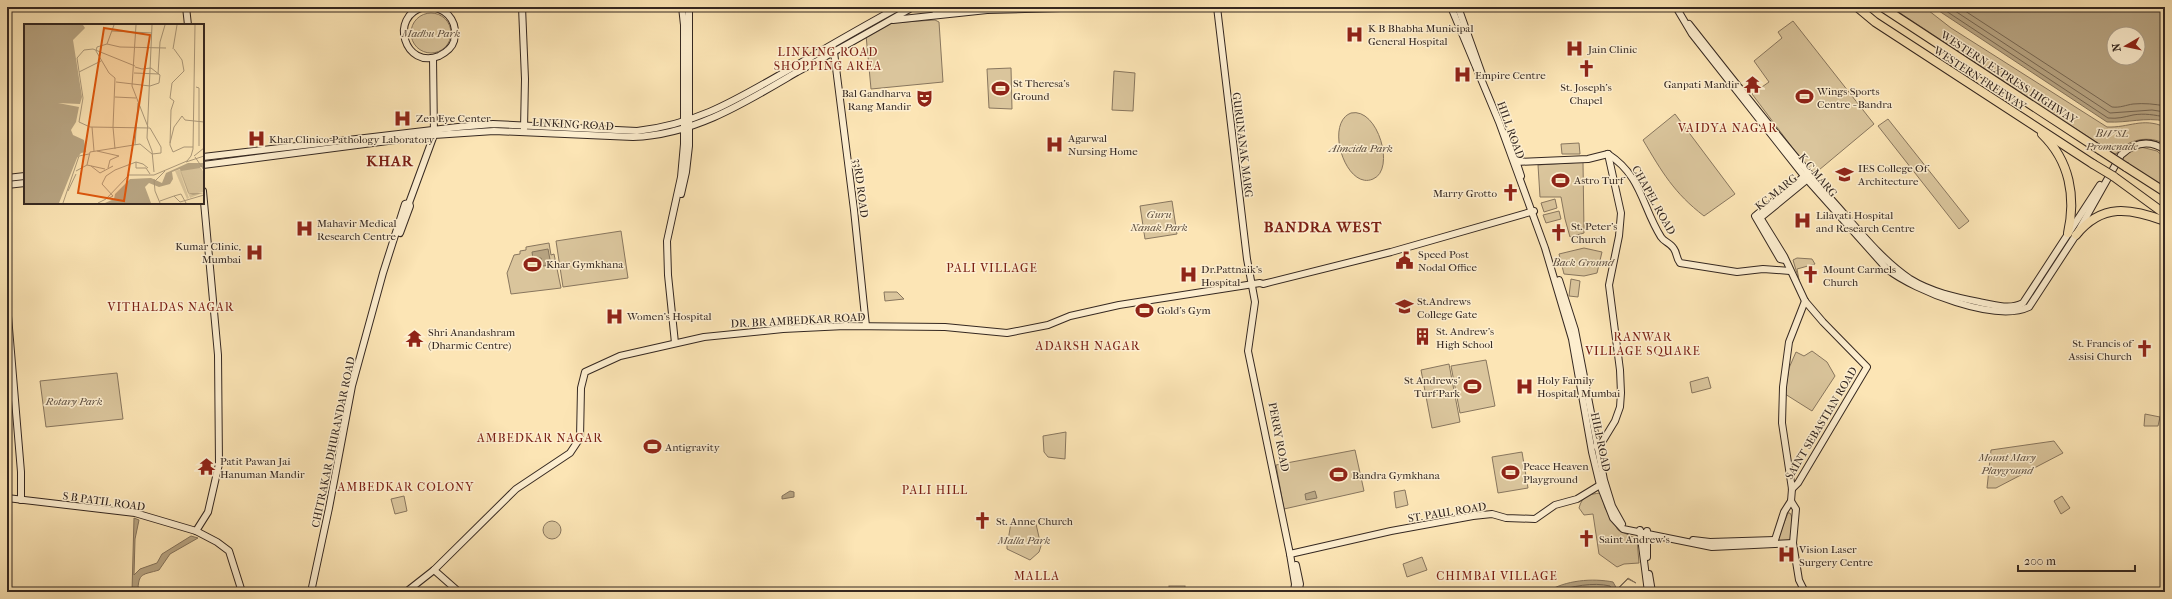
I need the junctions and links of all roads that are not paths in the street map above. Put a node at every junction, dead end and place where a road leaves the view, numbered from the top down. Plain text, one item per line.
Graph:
1 (186, 7) edge
2 (424, 7) edge
3 (433, 7) edge
4 (522, 7) edge
5 (682, 7) edge
6 (689, 7) edge
7 (899, 7) edge
8 (913, 7) edge
9 (933, 7) edge
10 (1096, 7) edge
11 (1217, 7) edge
12 (1220, 7) edge
13 (1451, 7) edge
14 (1458, 7) edge
15 (1676, 7) edge
16 (1680, 7) edge
17 (1857, 7) edge
18 (1882, 7) edge
19 (939, 12) edge
20 (890, 20) junction
21 (188, 24) edge
22 (834, 52) junction
23 (433, 58) junction
24 (737, 103) junction
25 (2025, 120) junction
26 (687, 125) junction
27 (524, 129) junction
28 (434, 135) junction
29 (2165, 146) edge
30 (1785, 147) junction
31 (2165, 150) edge
32 (1608, 154) junction
33 (204, 157) edge
34 (1515, 162) junction
35 (204, 165) edge
36 (24, 176) edge
37 (7, 178) edge
38 (1805, 178) junction
39 (24, 183) edge
40 (7, 185) edge
41 (2165, 192) edge
42 (204, 202) edge
43 (408, 203) junction
44 (1532, 210) junction
45 (2165, 214) edge
46 (2165, 221) edge
47 (2072, 234) junction
48 (1790, 272) junction
49 (1256, 284) junction
50 (1805, 301) junction
51 (7, 304) edge
52 (1566, 307) junction
53 (1997, 308) junction
54 (866, 326) junction
55 (675, 343) junction
56 (1596, 446) junction
57 (1600, 485) junction
58 (1792, 489) junction
59 (7, 498) edge
60 (21, 500) junction
61 (1791, 501) junction
62 (1784, 512) junction
63 (1796, 512) junction
64 (196, 531) junction
65 (1640, 531) junction
66 (1647, 532) junction
67 (1644, 542) junction
68 (1775, 542) junction
69 (1793, 543) junction
70 (1292, 554) junction
71 (434, 570) junction
72 (1804, 590) edge
73 (242, 592) edge
74 (311, 592) edge
75 (314, 592) edge
76 (406, 592) edge
77 (459, 592) edge
78 (1294, 592) edge
79 (1298, 592) edge
80 (1648, 592) edge
81 (1652, 592) edge

1 - 21 main road
2 - 23 main road
3 - 23 main road
4 - 27 main road
5 - 26 main road
6 - 26 main road
7 - 24 main road, LINKING ROAD
8 - 20 main road, LINKING ROAD
9 - 19 main road
10 - 19 main road
11 - 49 main road, GURUNANAK MARG
12 - 49 main road, GURUNANAK MARG
13 - 34 main road, HILL ROAD
14 - 34 main road, HILL ROAD
15 - 30 main road, K C MARG
16 - 30 main road, K C MARG
17 - 25 highway, WESTERN FREEWAY
18 - 41 highway, WESTERN EXPRESS HIGHWAY, bridge
19 - 20 main road
20 - 22 main road, LINKING ROAD
22 - 24 main road, LINKING ROAD
22 - 54 main road, 33RD ROAD
23 - 28 main road
24 - 26 main road, LINKING ROAD
25 - 45 highway, WESTERN FREEWAY, bridge
25 - 47 highway
26 - 27 main road, LINKING ROAD
26 - 55 main road
27 - 28 main road, LINKING ROAD
28 - 33 main road, LINKING ROAD
28 - 35 main road, LINKING ROAD
28 - 43 main road, CHITRAKAR DHURANDAR ROAD
29 - 47 main road
30 - 38 main road, K C MARG
31 - 47 main road
32 - 34 main road
32 - 48 main road, CHAPEL ROAD
32 - 56 main road
34 - 44 main road, HILL ROAD
36 - 37 main road
38 - 48 main road, KC MARG
38 - 53 main road, K C MARG
39 - 40 main road
42 - 64 main road
43 - 74 main road, CHITRAKAR DHURANDAR ROAD
43 - 75 main road
44 - 49 main road, DR. BR AMBEDKAR ROAD
44 - 52 main road, HILL ROAD
46 - 47 highway
47 - 53 main road, K C MARG
47 - 53 main road, K C MARG
48 - 50 main road
49 - 54 main road, DR. BR AMBEDKAR ROAD
49 - 70 main road, PERRY ROAD
50 - 58 main road
50 - 58 main road, SAINT SEBASTIAN ROAD
51 - 60 main road
52 - 56 main road, HILL ROAD
52 - 57 main road, HILL ROAD
54 - 55 main road, DR. BR AMBEDKAR ROAD
55 - 71 main road, DR. BR AMBEDKAR ROAD
56 - 65 main road, HILL ROAD
57 - 65 main road, HILL ROAD
57 - 70 main road, ST. PAUL ROAD
58 - 61 main road
59 - 60 main road, S B PATIL ROAD
60 - 64 main road, S B PATIL ROAD
61 - 62 main road
61 - 63 main road
62 - 63 main road
62 - 68 main road
63 - 69 main road
64 - 73 main road, S B PATIL ROAD
65 - 66 main road, HILL ROAD
65 - 67 main road
66 - 67 main road
66 - 68 main road, HILL ROAD
67 - 80 main road
67 - 81 main road
68 - 69 main road, HILL ROAD
69 - 72 main road
70 - 78 main road, PERRY ROAD
70 - 79 main road, PERRY ROAD
71 - 76 main road, DR. BR AMBEDKAR ROAD
71 - 77 main road

